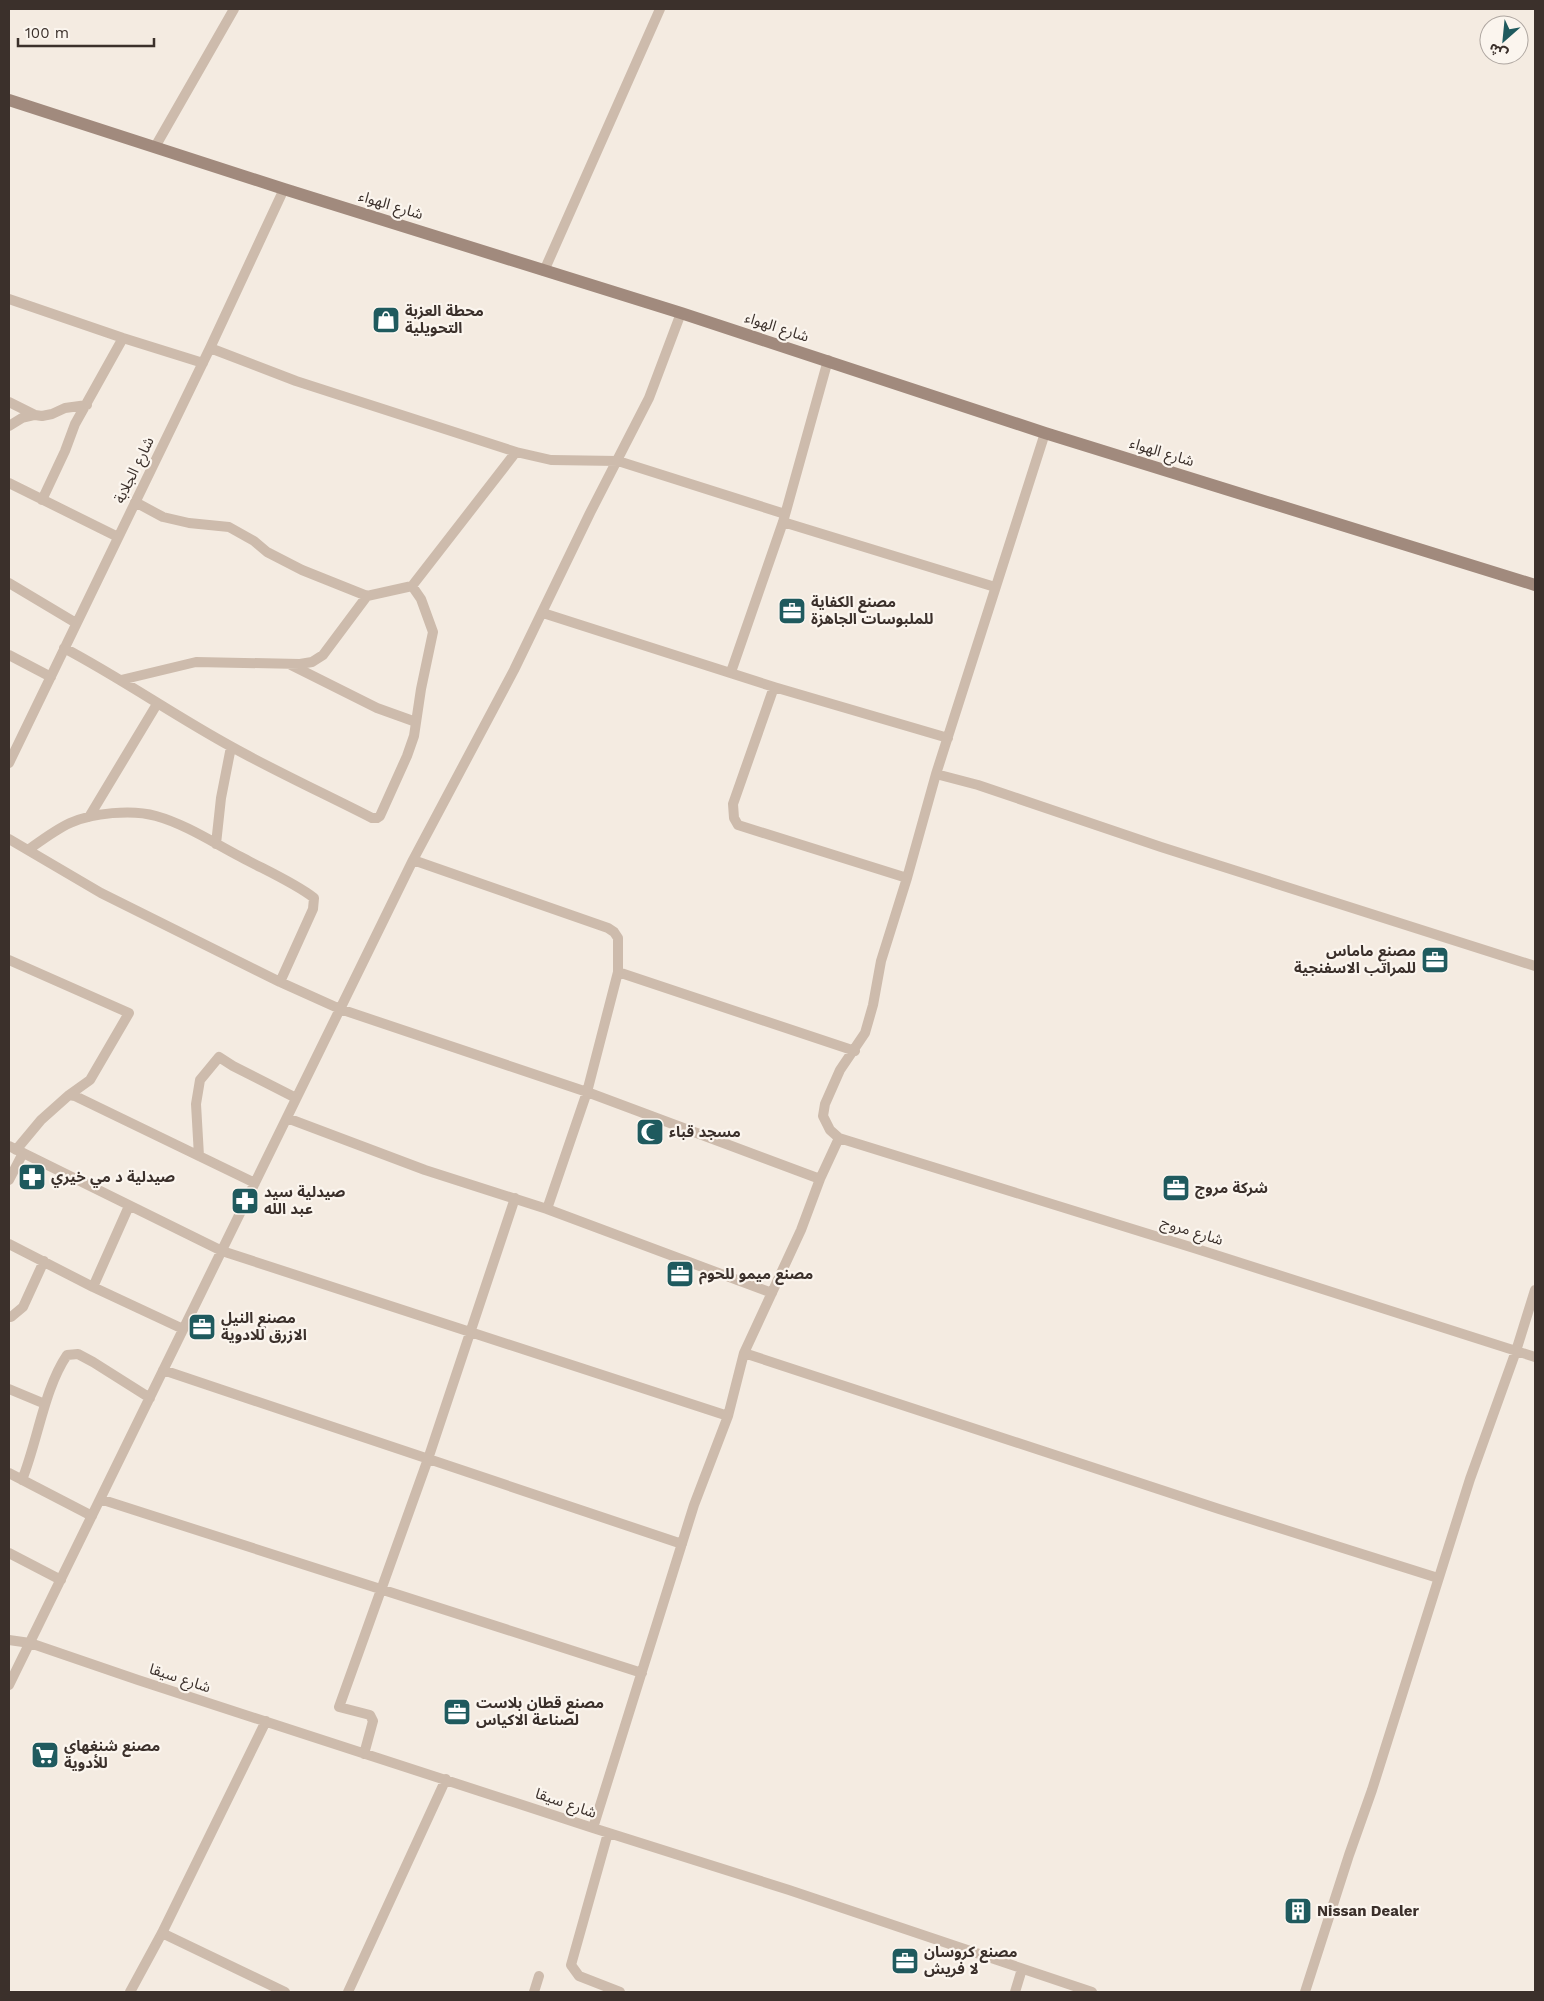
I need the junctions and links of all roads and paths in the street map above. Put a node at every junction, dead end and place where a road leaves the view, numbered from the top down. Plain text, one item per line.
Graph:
1 (234, 9) edge
2 (660, 9) edge
3 (9, 100) edge
4 (155, 147) junction
5 (284, 189) junction
6 (544, 271) junction
7 (9, 299) edge
8 (681, 313) junction
9 (123, 338) junction
10 (210, 348) junction
11 (828, 360) junction
12 (202, 363) junction
13 (9, 402) edge
14 (87, 405) junction
15 (34, 415) junction
16 (9, 426) edge
17 (1045, 433) junction
18 (516, 452) junction
19 (618, 461) junction
20 (9, 483) edge
21 (42, 500) junction
22 (135, 502) junction
23 (784, 518) junction
24 (118, 537) junction
25 (9, 583) edge
26 (1535, 585) edge
27 (412, 586) junction
28 (995, 587) junction
29 (367, 596) junction
30 (542, 613) junction
31 (76, 623) junction
32 (64, 648) junction
33 (9, 655) edge
34 (286, 663) junction
35 (731, 672) junction
36 (51, 677) junction
37 (121, 680) junction
38 (774, 687) junction
39 (157, 704) junction
40 (416, 722) junction
41 (948, 738) junction
42 (231, 747) junction
43 (10, 757) edge
44 (936, 774) junction
45 (90, 817) junction
46 (9, 839) edge
47 (216, 844) junction
48 (28, 850) junction
49 (413, 860) junction
50 (907, 878) junction
51 (9, 960) edge
52 (1535, 966) edge
53 (618, 972) junction
54 (280, 982) junction
55 (340, 1009) junction
56 (855, 1051) junction
57 (587, 1092) junction
58 (69, 1095) junction
59 (296, 1098) junction
60 (287, 1118) junction
61 (839, 1138) junction
62 (16, 1150) edge
63 (199, 1156) junction
64 (820, 1179) junction
65 (9, 1180) edge
66 (255, 1183) junction
67 (515, 1198) junction
68 (129, 1206) junction
69 (547, 1209) junction
70 (9, 1244) edge
71 (222, 1250) junction
72 (44, 1261) junction
73 (93, 1287) junction
74 (1535, 1290) edge
75 (772, 1293) junction
76 (9, 1317) edge
77 (183, 1329) junction
78 (471, 1333) junction
79 (1516, 1351) junction
80 (744, 1353) junction
81 (1535, 1356) edge
82 (163, 1370) junction
83 (9, 1388) edge
84 (150, 1398) junction
85 (45, 1404) junction
86 (728, 1416) junction
87 (428, 1459) junction
88 (9, 1473) edge
89 (22, 1480) junction
90 (100, 1499) junction
91 (92, 1516) junction
92 (682, 1544) junction
93 (9, 1553) edge
94 (1438, 1578) junction
95 (60, 1580) junction
96 (382, 1588) junction
97 (9, 1640) edge
98 (30, 1643) junction
99 (642, 1673) junction
100 (9, 1685) edge
101 (266, 1721) junction
102 (364, 1754) junction
103 (446, 1779) junction
104 (593, 1828) junction
105 (608, 1833) junction
106 (162, 1933) junction
107 (1022, 1970) junction
108 (539, 1976) dead end
109 (130, 1992) edge
110 (285, 1992) edge
111 (348, 1992) edge
112 (534, 1992) edge
113 (620, 1992) edge
114 (1015, 1992) edge
115 (1092, 1992) edge
116 (1305, 1992) edge

1 - 4 street
2 - 6 street
3 - 4 street, شارع الهواء
4 - 5 street, شارع الهواء
5 - 6 street, شارع الهواء
5 - 10 street, شارع الجلابة
6 - 8 street, شارع الهواء
7 - 9 street
8 - 11 street, شارع الهواء
8 - 19 street
9 - 12 street
9 - 14 street
10 - 12 street, شارع الجلابة
10 - 18 street
11 - 17 street, شارع الهواء
11 - 23 street
12 - 22 street, شارع الجلابة
13 - 15 street
14 - 15 street
14 - 21 street
15 - 16 street
17 - 26 street, شارع الهواء
17 - 28 street
18 - 19 street
18 - 27 street
19 - 23 street
19 - 30 street
20 - 21 street
21 - 24 street
22 - 24 street, شارع الجلابة
22 - 29 street
23 - 28 street
23 - 35 street
24 - 31 street, شارع الجلابة
25 - 31 street
27 - 29 street
27 - 40 street
28 - 41 street
29 - 34 street
30 - 35 street
30 - 49 street
31 - 32 street, شارع الجلابة
32 - 36 street, شارع الجلابة
32 - 37 street
33 - 36 street
34 - 37 street
34 - 40 street
35 - 38 street
36 - 43 street, شارع الجلابة
37 - 39 street
38 - 41 street
38 - 50 street
39 - 42 street
39 - 45 street
40 - 42 street
41 - 44 street
42 - 47 street
44 - 50 street
44 - 52 street
45 - 47 street
45 - 48 street
46 - 48 street
47 - 54 street
48 - 54 street
49 - 53 street
49 - 55 street
50 - 56 street
51 - 58 street
53 - 56 street
53 - 57 street
54 - 55 street
55 - 57 street
55 - 59 street
56 - 61 street
57 - 64 street
57 - 69 street
58 - 62 street
58 - 63 street
59 - 60 street
59 - 63 street
60 - 66 street
60 - 67 street
61 - 64 street
61 - 79 street, شارع مروج
62 - 65 street
62 - 68 street
63 - 66 street
64 - 75 street
66 - 71 street
67 - 69 street
67 - 78 street
68 - 71 street
68 - 73 street
69 - 75 street
70 - 72 street
71 - 77 street
71 - 78 street
72 - 73 street
72 - 76 street
73 - 77 street
74 - 79 street
75 - 80 street
77 - 82 street
78 - 86 street
78 - 87 street
79 - 81 street, شارع مروج
79 - 94 street
80 - 86 street
80 - 94 street
82 - 84 street
82 - 87 street
83 - 85 street
84 - 85 street
84 - 90 street
85 - 89 street
86 - 92 street
87 - 92 street
87 - 96 street
88 - 89 street
89 - 91 street
90 - 91 street
90 - 96 street
91 - 95 street
92 - 99 street
93 - 95 street
94 - 116 street
95 - 98 street
96 - 99 street
96 - 102 street
97 - 98 street, شارع سيقا
98 - 100 street
98 - 101 street, شارع سيقا
99 - 104 street
101 - 102 street, شارع سيقا
101 - 106 street
102 - 103 street, شارع سيقا
103 - 104 street, شارع سيقا
103 - 111 street
104 - 105 street, شارع سيقا
105 - 107 street, شارع سيقا
105 - 113 street
106 - 109 street
106 - 110 street
107 - 114 street
107 - 115 street, شارع سيقا
108 - 112 street

